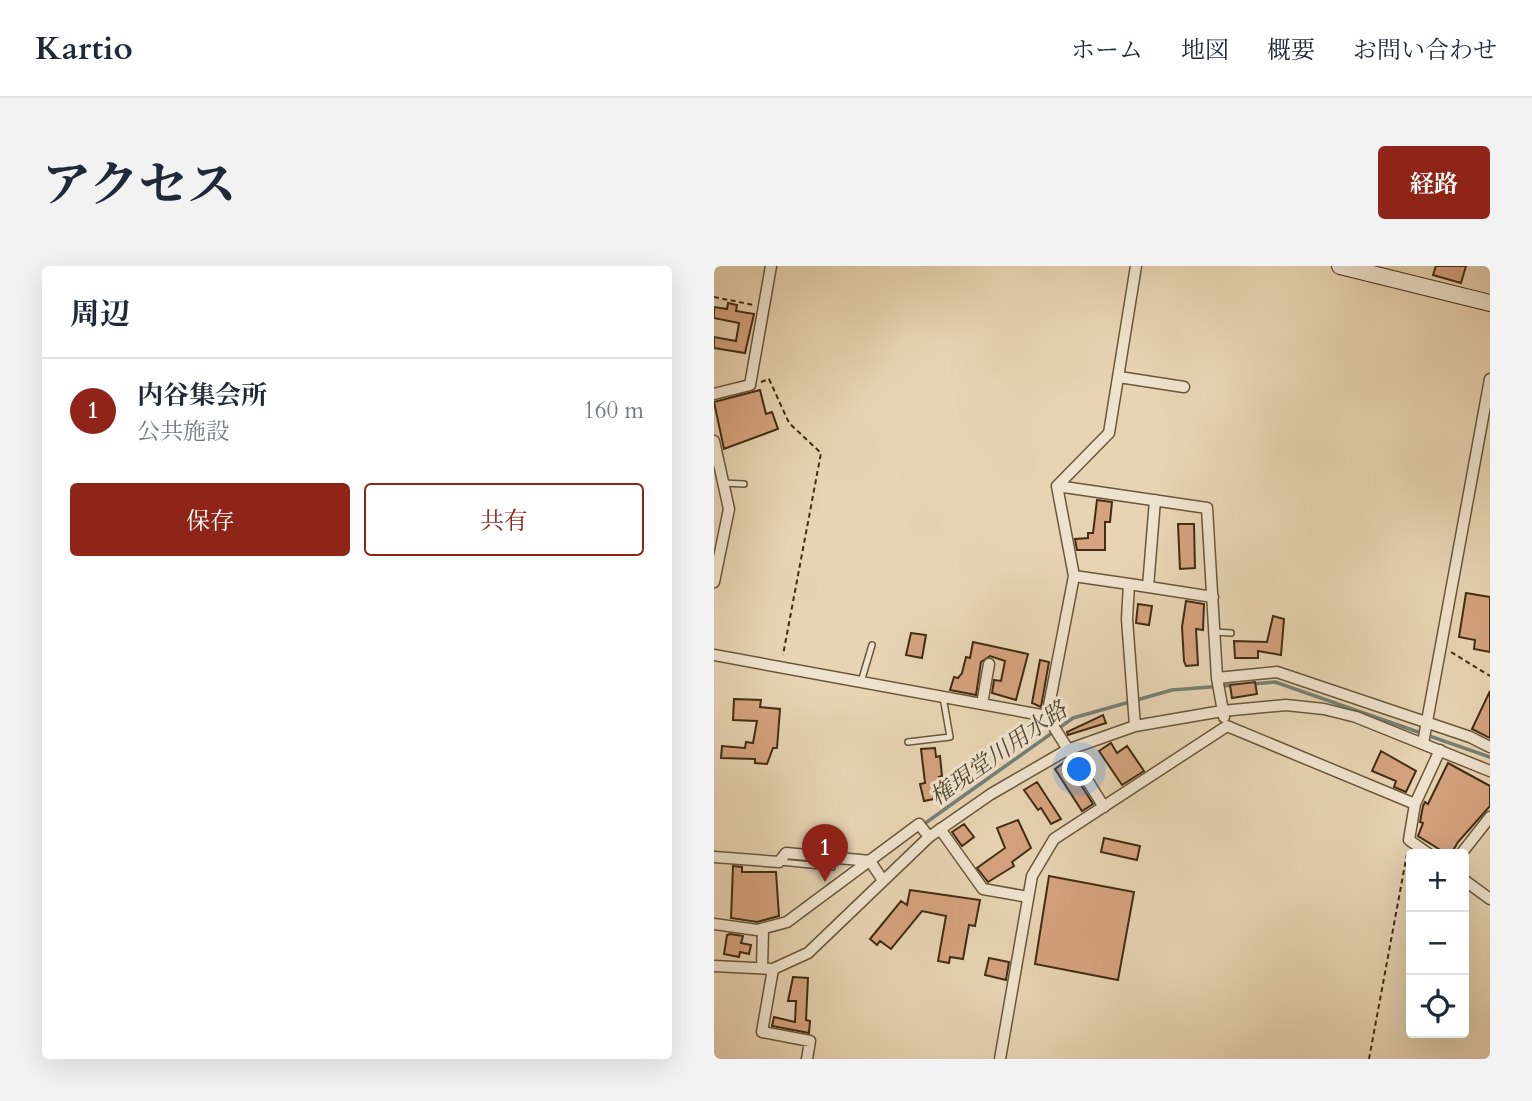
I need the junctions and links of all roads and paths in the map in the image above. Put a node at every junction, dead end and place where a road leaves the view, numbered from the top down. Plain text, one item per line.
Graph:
1 (771, 266) edge
2 (1136, 266) edge
3 (1340, 266) edge
4 (714, 297) edge
5 (1490, 303) edge
6 (763, 307) junction
7 (1119, 377) junction
8 (1490, 379) edge
9 (750, 385) junction
10 (1184, 387) dead end
11 (714, 394) edge
12 (714, 441) edge
13 (723, 483) junction
14 (744, 484) dead end
15 (1056, 486) junction
16 (1155, 500) junction
17 (1074, 576) junction
18 (714, 582) edge
19 (1129, 583) junction
20 (1149, 587) junction
21 (1213, 597) junction
22 (1214, 632) junction
23 (1231, 633) dead end
24 (873, 645) dead end
25 (1441, 646) junction
26 (714, 655) edge
27 (989, 664) dead end
28 (780, 667) junction
29 (1490, 676) edge
30 (1217, 678) junction
31 (861, 682) junction
32 (943, 697) junction
33 (982, 704) junction
34 (1222, 711) junction
35 (1047, 716) junction
36 (1427, 722) junction
37 (1135, 726) junction
38 (1227, 726) junction
39 (908, 742) dead end
40 (1423, 743) junction
41 (1490, 747) edge
42 (1067, 750) junction
43 (1440, 750) junction
44 (1490, 771) edge
45 (1415, 804) junction
46 (1104, 807) junction
47 (1490, 817) edge
48 (940, 829) junction
49 (929, 836) junction
50 (1409, 840) junction
51 (1422, 849) edge
52 (1465, 849) edge
53 (714, 857) edge
54 (870, 861) junction
55 (779, 862) junction
56 (832, 867) dead end
57 (882, 879) junction
58 (1469, 884) edge
59 (1028, 897) junction
60 (1490, 899) edge
61 (714, 923) edge
62 (762, 929) junction
63 (714, 966) edge
64 (768, 969) junction
65 (807, 1059) edge
66 (1000, 1059) edge
67 (1369, 1059) edge

1 - 6 street
2 - 7 street
3 - 5 street
4 - 6 path
6 - 9 street
7 - 10 street
7 - 15 street
8 - 25 street
9 - 11 street
9 - 28 path
12 - 13 street
13 - 14 lane
13 - 18 street
15 - 16 street
15 - 17 street
16 - 20 street
16 - 21 street
17 - 19 street
17 - 35 street
19 - 20 street
19 - 37 street
20 - 21 street
21 - 22 street
22 - 23 lane
22 - 30 street
24 - 31 lane
25 - 29 path
25 - 36 street
26 - 28 street
27 - 33 street
28 - 31 street
30 - 34 street
30 - 36 street
31 - 32 street
32 - 33 street
32 - 39 lane
33 - 35 street
34 - 37 street
34 - 38 street
34 - 40 street
35 - 42 street
36 - 40 street
36 - 41 street
37 - 42 street
38 - 45 street
38 - 46 street
40 - 43 street
42 - 46 street
42 - 48 street
43 - 44 street
43 - 45 street
45 - 50 street
46 - 59 street
47 - 52 street
48 - 49 street
48 - 59 street
49 - 54 street
49 - 57 street
50 - 51 street
50 - 67 path
53 - 55 street
54 - 55 street
54 - 57 street
54 - 62 street
55 - 56 lane
57 - 64 street
58 - 60 street
59 - 66 street
61 - 62 street
62 - 64 street
63 - 64 street
64 - 65 street

